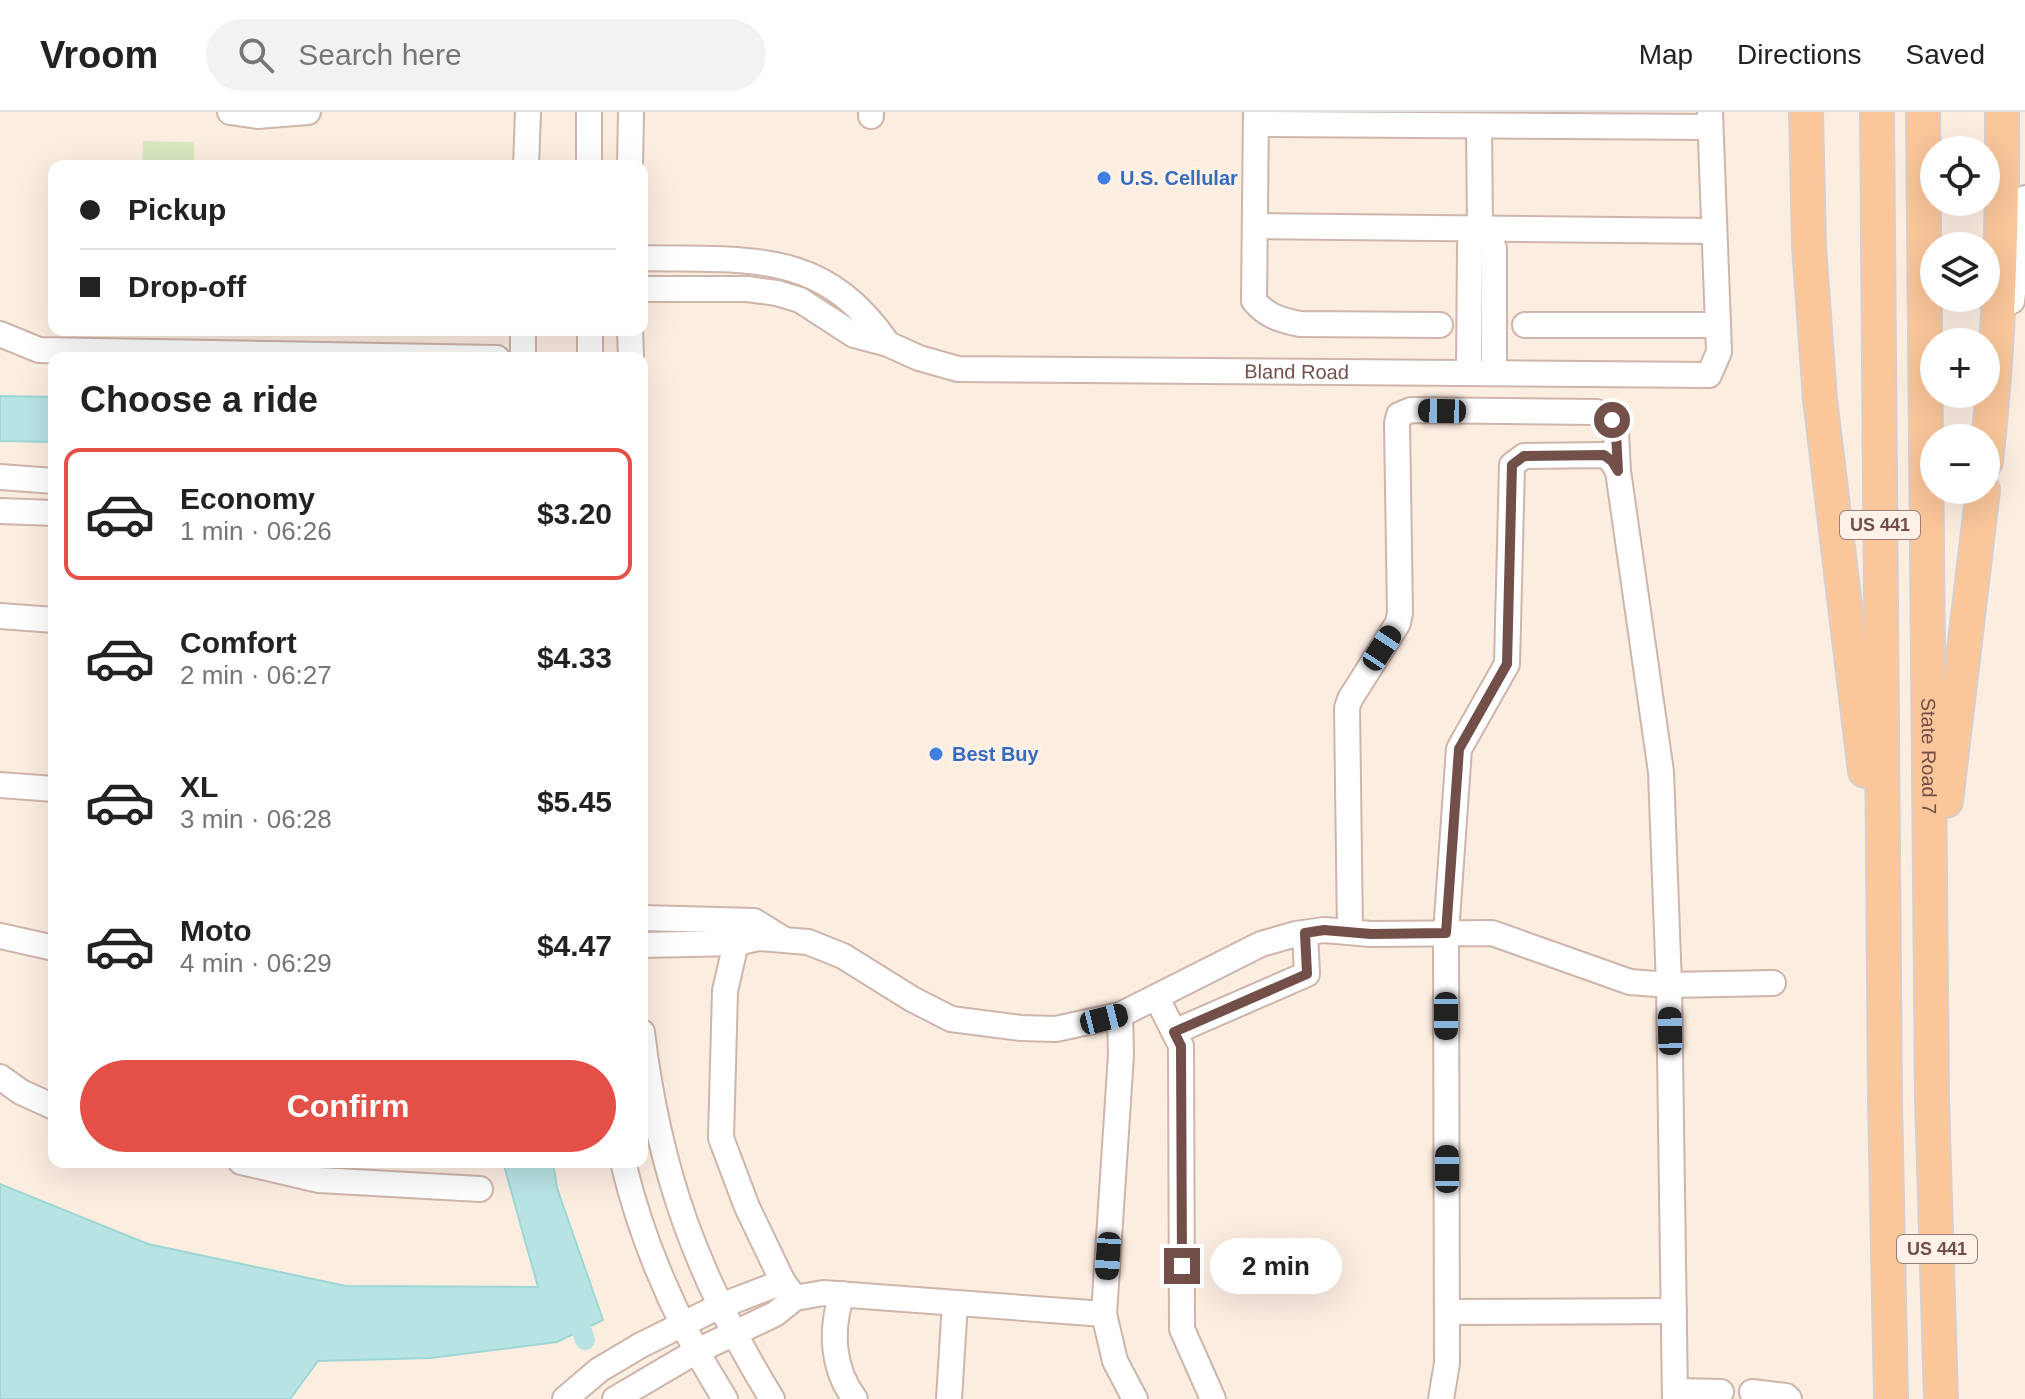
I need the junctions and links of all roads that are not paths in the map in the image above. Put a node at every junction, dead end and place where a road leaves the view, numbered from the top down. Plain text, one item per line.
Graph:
1 (230, 112) edge
2 (308, 112) edge
3 (528, 112) edge
4 (589, 112) edge
5 (631, 112) edge
6 (1806, 112) edge
7 (1877, 112) edge
8 (1923, 112) edge
9 (2002, 112) edge
10 (1256, 118) edge
11 (1710, 120) edge
12 (1479, 126) junction
13 (526, 160) edge
14 (589, 160) edge
15 (630, 160) edge
16 (2025, 198) edge
17 (1256, 226) junction
18 (1480, 227) junction
19 (1714, 231) junction
20 (648, 258) edge
21 (648, 289) edge
22 (1440, 325) dead end
23 (1525, 325) dead end
24 (1718, 325) junction
25 (1997, 328) edge
26 (0, 334) edge
27 (888, 344) junction
28 (2000, 346) edge
29 (154, 352) edge
30 (1469, 373) junction
31 (1494, 373) junction
32 (1618, 471) junction
33 (0, 477) edge
34 (48, 481) edge
35 (1981, 504) edge
36 (0, 511) edge
37 (48, 513) edge
38 (0, 616) edge
39 (48, 620) edge
40 (0, 785) edge
41 (48, 789) edge
42 (648, 918) edge
43 (1930, 923) junction
44 (1350, 932) junction
45 (1305, 933) junction
46 (1446, 933) junction
47 (0, 936) edge
48 (1884, 937) junction
49 (785, 940) junction
50 (736, 943) junction
51 (648, 945) edge
52 (48, 947) edge
53 (1773, 983) dead end
54 (1669, 985) junction
55 (1157, 998) junction
56 (1120, 1015) junction
57 (1174, 1032) junction
58 (648, 1073) edge
59 (0, 1077) edge
60 (48, 1104) edge
61 (267, 1168) edge
62 (625, 1168) edge
63 (408, 1174) edge
64 (480, 1189) dead end
65 (789, 1290) junction
66 (842, 1294) junction
67 (955, 1303) junction
68 (720, 1306) junction
69 (1674, 1311) junction
70 (1447, 1312) junction
71 (1104, 1314) junction
72 (683, 1324) junction
73 (732, 1332) junction
74 (695, 1352) junction
75 (591, 1376) junction
76 (1721, 1392) dead end
77 (1752, 1392) dead end
78 (1675, 1395) edge
79 (546, 1399) edge
80 (565, 1399) edge
81 (615, 1399) edge
82 (725, 1399) edge
83 (772, 1399) edge
84 (855, 1399) edge
85 (949, 1399) edge
86 (1135, 1399) edge
87 (1213, 1399) edge
88 (1441, 1399) edge
89 (1789, 1399) edge
90 (1891, 1399) edge
91 (1941, 1399) edge

1 - 2 street
3 - 13 street
4 - 14 street
5 - 15 street
6 - 48 main road
7 - 48 main road, US 441
8 - 43 main road, State Road 7 / US 441
9 - 25 main road
10 - 12 street
10 - 17 street
11 - 12 street
11 - 19 street
12 - 18 street
16 - 28 street
17 - 18 street
17 - 22 street
18 - 19 street
18 - 30 street
18 - 31 street
19 - 24 street
20 - 27 street, Bland Road
21 - 27 street, Bland Road
23 - 24 street
24 - 31 street, Bland Road
26 - 29 street
27 - 30 street, Bland Road
30 - 31 street, Bland Road
32 - 44 street
32 - 46 street
32 - 54 street
33 - 34 street
35 - 43 main road
36 - 37 street
38 - 39 street
40 - 41 street
42 - 49 street
43 - 91 main road, State Road 7 / US 441
44 - 45 street
44 - 46 street
45 - 55 street
45 - 57 street
46 - 54 street
46 - 70 street
47 - 52 street
48 - 90 main road, US 441
49 - 50 street
49 - 56 street
50 - 51 street
50 - 65 street
53 - 54 street
54 - 69 street
55 - 56 street
55 - 57 street
56 - 71 street
57 - 87 street
58 - 68 street
59 - 60 street
61 - 63 street
62 - 72 street
63 - 64 street
65 - 66 street
65 - 68 street
65 - 73 street
66 - 67 street
66 - 84 street
67 - 71 street
67 - 85 street
68 - 72 street
68 - 73 street
69 - 70 street
69 - 78 street
70 - 88 street
71 - 86 street
72 - 74 street
72 - 75 street
73 - 74 street
73 - 83 street
74 - 81 street
74 - 82 street
75 - 79 street
75 - 80 street
76 - 78 street
77 - 89 street

